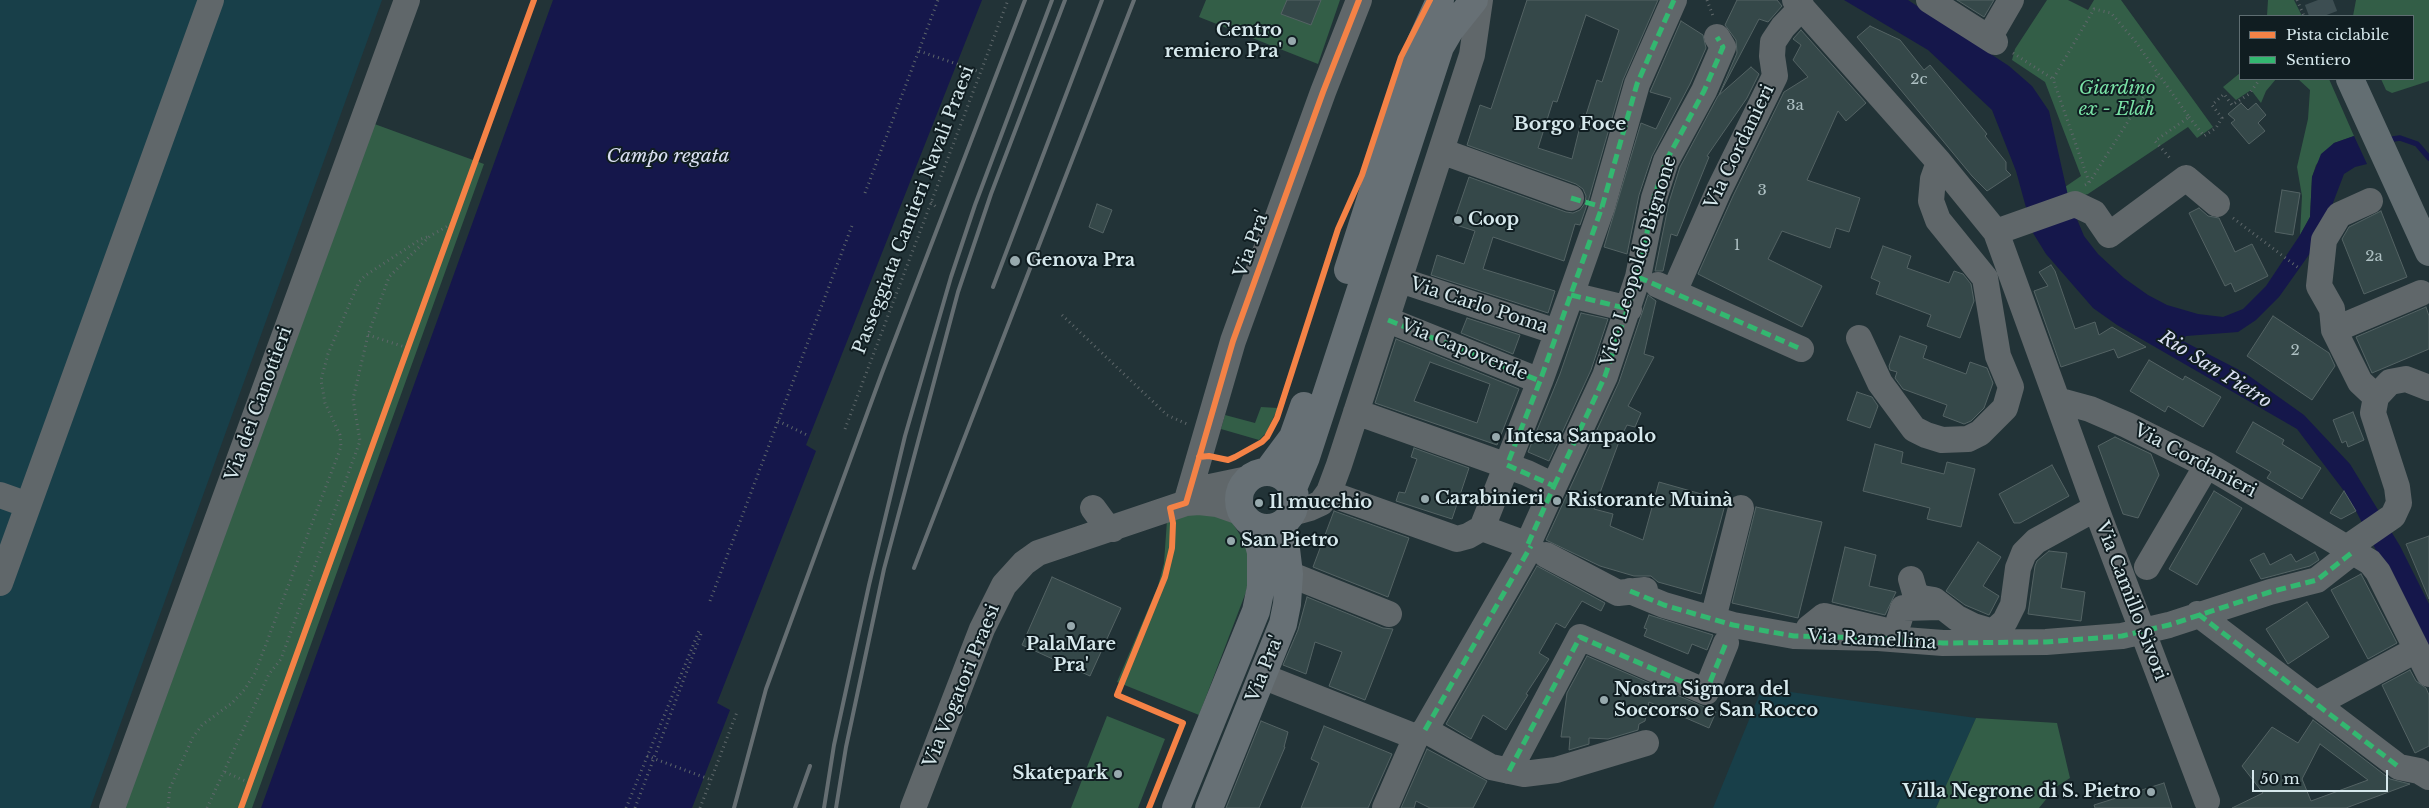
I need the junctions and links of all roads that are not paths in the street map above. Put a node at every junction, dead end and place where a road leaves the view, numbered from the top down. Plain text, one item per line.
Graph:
1 (211, 0) edge
2 (407, 0) edge
3 (1359, 0) edge
4 (1440, 0) edge
5 (1474, 0) edge
6 (1480, 0) edge
7 (1674, 0) edge
8 (1929, 0) edge
9 (2011, 0) edge
10 (1799, 4) edge
11 (1717, 37) dead end
12 (2350, 80) edge
13 (1442, 152) junction
14 (1939, 162) junction
15 (1571, 198) dead end
16 (2370, 202) dead end
17 (2217, 204) road end
18 (1996, 232) junction
19 (2429, 252) edge
20 (1638, 277) junction
21 (1400, 280) junction
22 (1674, 292) junction
23 (2421, 293) dead end
24 (1571, 295) junction
25 (1629, 309) junction
26 (1388, 320) junction
27 (2334, 330) junction
28 (1557, 332) junction
29 (1859, 338) dead end
30 (1801, 349) dead end
31 (1540, 381) junction
32 (2429, 388) edge
33 (2376, 397) junction
34 (2057, 400) junction
35 (1356, 412) junction
36 (2207, 464) junction
37 (1508, 467) junction
38 (1258, 475) junction
39 (1554, 486) junction
40 (1293, 488) junction
41 (1329, 492) junction
42 (0, 495) edge
43 (1186, 503) junction
44 (28, 505) junction
45 (1093, 508) dead end
46 (1741, 508) dead end
47 (2098, 514) junction
48 (1247, 519) junction
49 (1286, 520) junction
50 (1482, 528) junction
51 (1113, 529) junction
52 (2355, 545) junction
53 (1535, 548) junction
54 (2147, 567) dead end
55 (1289, 574) junction
56 (1912, 579) dead end
57 (0, 583) edge
58 (1630, 591) junction
59 (1940, 606) junction
60 (1716, 607) junction
61 (1389, 614) dead end
62 (2198, 614) junction
63 (2139, 636) junction
64 (1726, 643) dead end
65 (2416, 650) junction
66 (2429, 674) edge
67 (1262, 676) junction
68 (2320, 702) junction
69 (1420, 734) junction
70 (1646, 742) dead end
71 (1509, 771) junction
72 (2429, 777) edge
73 (2207, 802) dead end
74 (112, 808) edge
75 (913, 808) edge
76 (1176, 808) edge
77 (1209, 808) edge
78 (1385, 808) edge

1 - 44 street
2 - 74 street, Via dei Canottieri
3 - 43 street, Via Pra'
4 - 38 main road
5 - 40 main road
6 - 13 street
7 - 24 street
8 - 9 street
10 - 14 street, Via Cordanieri
10 - 22 street, Via Cordanieri
11 - 20 street, Vico Leopoldo Bignone
12 - 19 highway
13 - 15 street
13 - 21 street
14 - 18 street, Via Cordanieri
14 - 29 street
16 - 27 street
17 - 18 street
18 - 34 street, Via Cordanieri
20 - 22 street
20 - 25 street, Vico Leopoldo Bignone
21 - 26 street
21 - 28 street, Via Carlo Poma
22 - 30 street
23 - 27 street
24 - 25 street
24 - 28 street
25 - 39 street, Vico Leopoldo Bignone
26 - 31 street, Via Capoverde
26 - 35 street
27 - 33 street
28 - 31 street
31 - 37 street
32 - 33 street
33 - 52 street, Via Ramellina
34 - 36 street, Via Cordanieri
34 - 47 street, Via Camillo Sivori
35 - 37 street
35 - 41 street
36 - 52 street, Via Cordanieri
36 - 54 street
37 - 39 street
37 - 50 street
38 - 40 main road
38 - 43 street
38 - 48 main road
39 - 53 street, Vico Leopoldo Bignone
40 - 49 main road
41 - 49 street
41 - 50 street
42 - 44 street
43 - 48 street
43 - 51 street, Via Vogatori Praesi
44 - 57 street
45 - 51 street
46 - 60 street
47 - 59 street, Via Ramellina
47 - 63 street, Via Camillo Sivori
48 - 49 main road
48 - 76 main road, Via Pra'
49 - 55 main road, Via Pra'
50 - 53 street, Via Ramellina
51 - 75 street, Via Vogatori Praesi
52 - 62 street, Via Ramellina
52 - 65 street, Via Cordanieri
53 - 58 street, Via Ramellina
53 - 69 street, Vico Leopoldo Bignone
55 - 61 street
55 - 67 main road, Via Pra'
56 - 59 street, Via Ramellina
58 - 60 street, Via Ramellina
58 - 63 street, Via Ramellina
59 - 60 street, Via Ramellina
62 - 63 street, Via Ramellina
62 - 68 street
63 - 73 street, Via Camillo Sivori
64 - 71 street
65 - 66 street, Via Cordanieri
65 - 68 street
67 - 69 street
67 - 77 main road, Via Pra'
68 - 72 street
69 - 71 street
69 - 78 street, Vico Leopoldo Bignone
70 - 71 street

